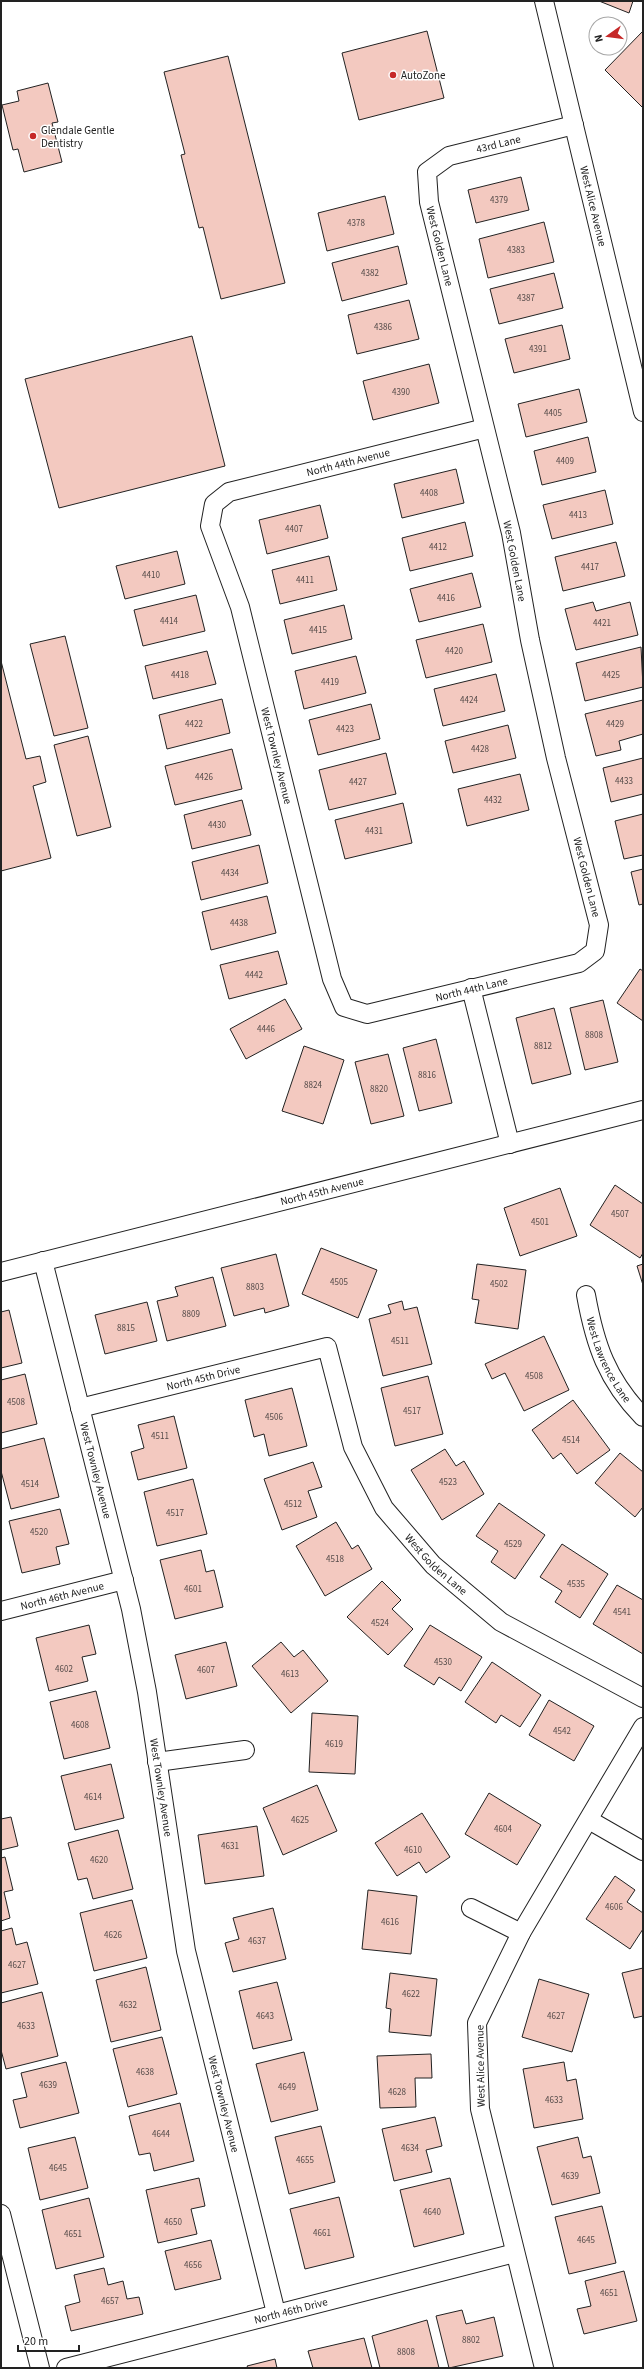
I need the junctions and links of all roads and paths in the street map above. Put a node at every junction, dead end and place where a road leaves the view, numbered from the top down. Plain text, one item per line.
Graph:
1 (544, 1) edge
2 (574, 125) junction
3 (428, 172) joint
4 (643, 412) edge
5 (486, 428) junction
6 (214, 504) joint
7 (595, 951) joint
8 (471, 988) junction
9 (344, 1008) joint
10 (643, 1110) edge
11 (510, 1144) junction
12 (43, 1261) junction
13 (1, 1272) edge
14 (586, 1295) dead end
15 (327, 1347) joint
16 (80, 1408) junction
17 (643, 1417) edge
18 (124, 1580) junction
19 (1, 1611) edge
20 (643, 1698) edge
21 (643, 1727) edge
22 (245, 1750) dead end
23 (157, 1762) junction
24 (588, 1820) junction
25 (643, 1850) edge
26 (471, 1908) dead end
27 (521, 1933) junction
28 (1, 2214) edge
29 (514, 2253) junction
30 (276, 2313) junction
31 (40, 2368) edge
32 (66, 2368) edge
33 (544, 2368) edge

1 - 2 street, West Alice Avenue
2 - 3 street, 43rd Lane
2 - 4 street, West Alice Avenue
3 - 5 street, West Golden Lane
5 - 6 street, North 44th Avenue
5 - 7 street, West Golden Lane
6 - 9 street, West Townley Avenue
7 - 8 street, North 44th Lane
8 - 9 street, North 44th Lane
8 - 11 street
10 - 11 street, North 45th Avenue
11 - 12 street, North 45th Avenue
12 - 13 street, North 45th Avenue
12 - 16 street, West Townley Avenue
14 - 17 street, West Lawrence Lane
15 - 16 street, North 45th Drive
15 - 20 street, West Golden Lane
16 - 18 street, West Townley Avenue
18 - 19 street, North 46th Avenue
18 - 23 street, West Townley Avenue
21 - 24 street, West Alice Avenue
22 - 23 street
23 - 30 street, West Townley Avenue
24 - 25 street
24 - 27 street, West Alice Avenue
26 - 27 street
27 - 29 street, West Alice Avenue
28 - 31 street
29 - 30 street, North 46th Drive
29 - 33 street, West Alice Avenue
30 - 32 street, North 46th Drive

